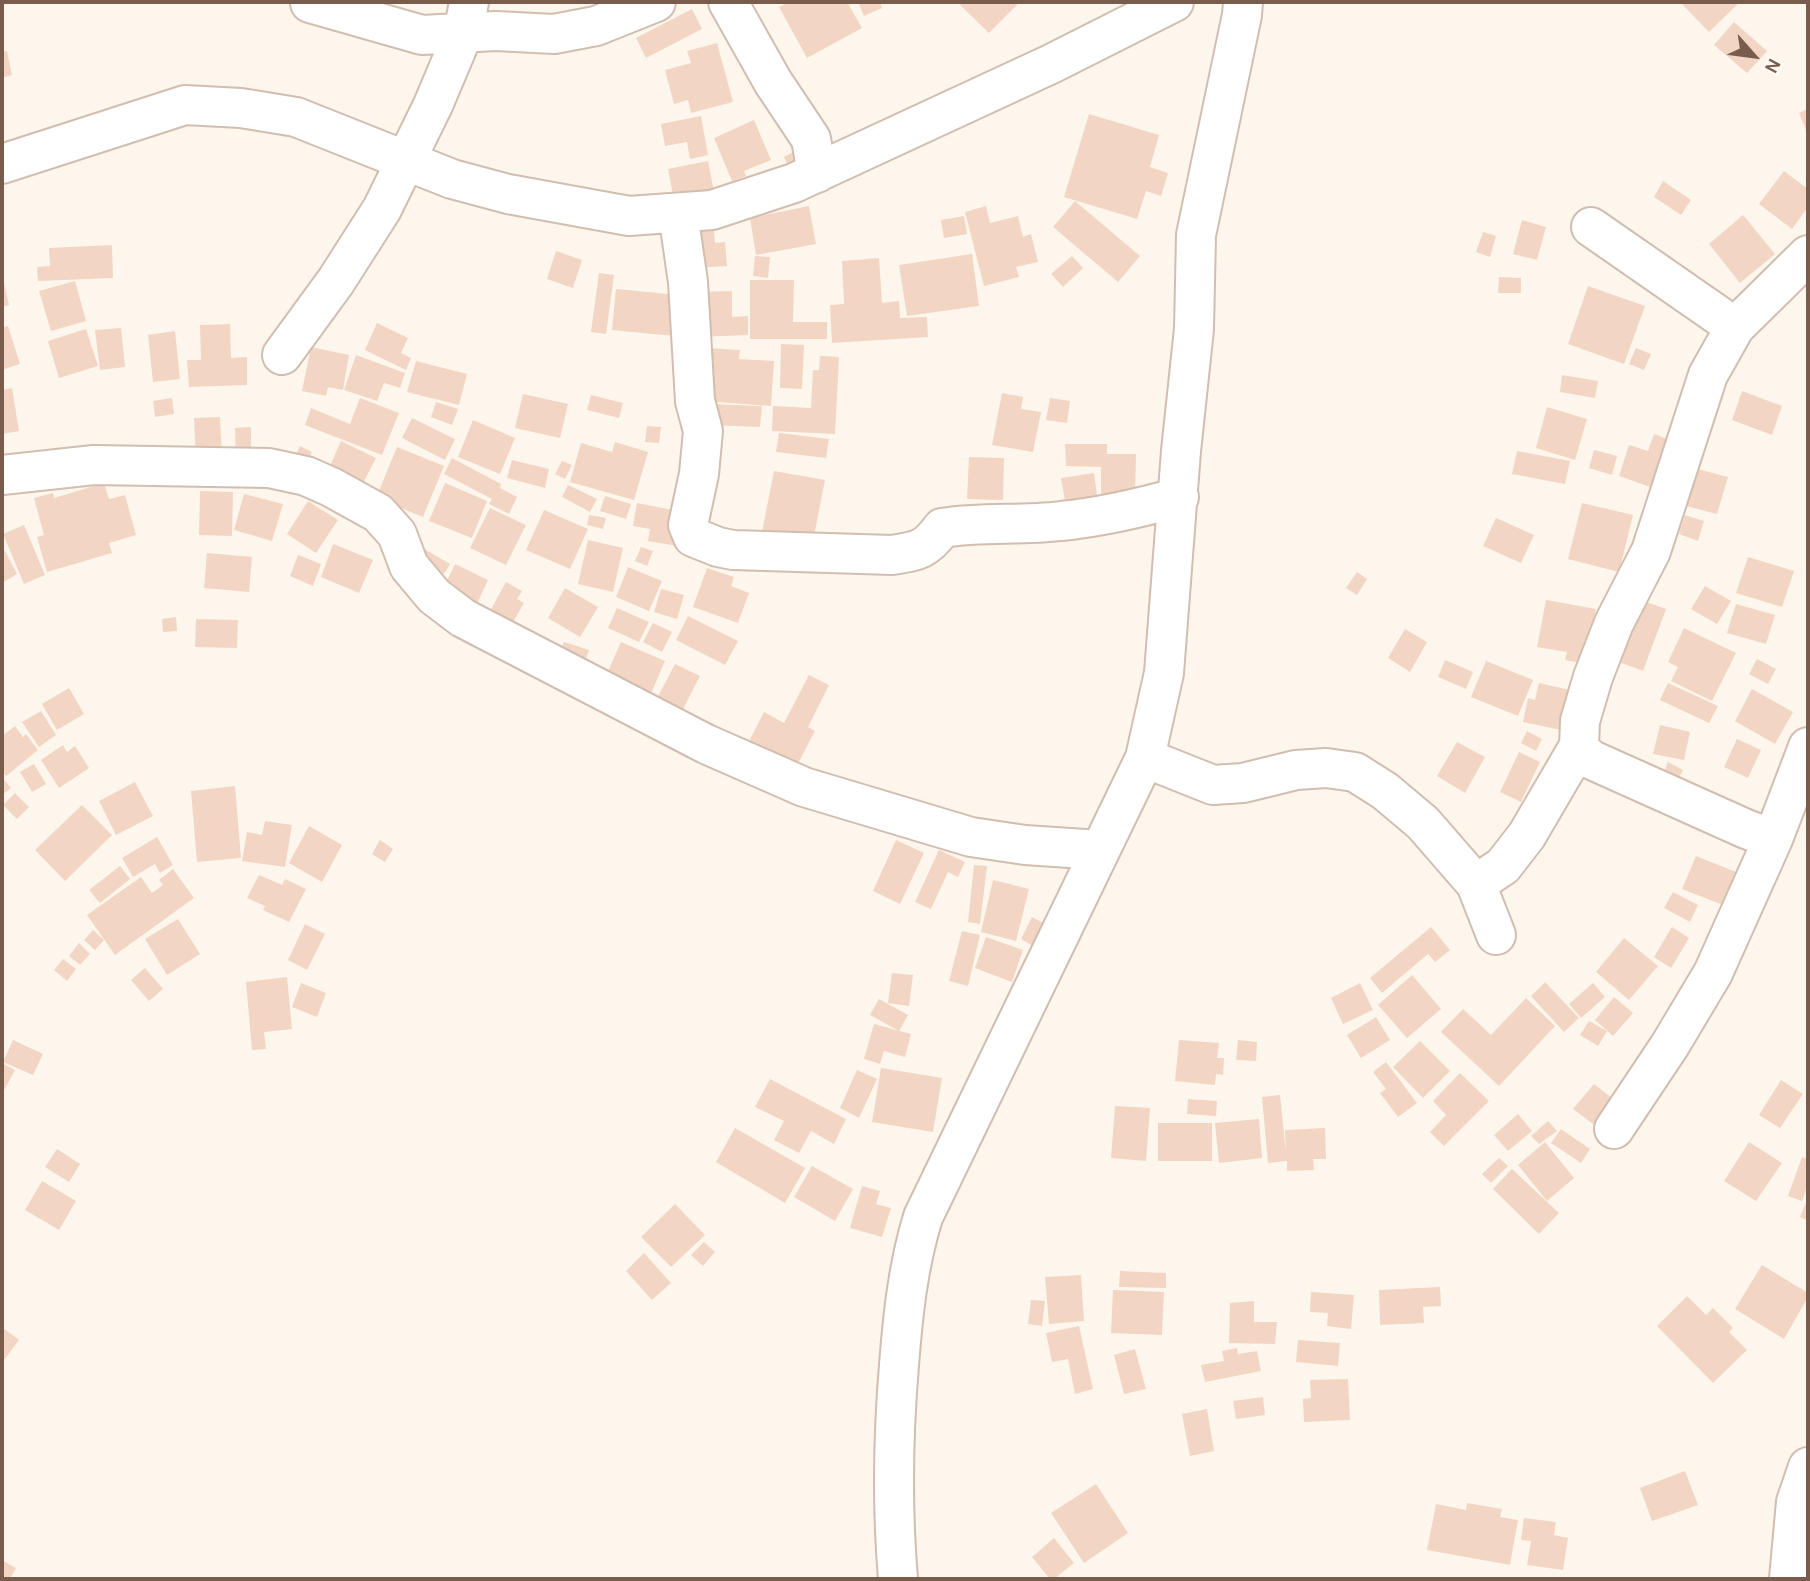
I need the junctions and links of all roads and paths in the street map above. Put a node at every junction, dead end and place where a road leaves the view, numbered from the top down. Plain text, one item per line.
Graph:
1 (656, 2) edge
2 (728, 2) edge
3 (1174, 2) edge
4 (1243, 2) edge
5 (310, 3) edge
6 (466, 18) edge
7 (406, 161) junction
8 (2, 164) edge
9 (817, 173) junction
10 (678, 213) junction
11 (1591, 227) dead end
12 (1808, 255) edge
13 (1735, 327) junction
14 (282, 355) dead end
15 (2, 475) edge
16 (1179, 497) junction
17 (1579, 746) junction
18 (1808, 747) edge
19 (1145, 758) junction
20 (1773, 839) junction
21 (1100, 850) junction
22 (1476, 884) junction
23 (1496, 935) dead end
24 (1614, 1129) dead end
25 (1808, 1467) edge
26 (898, 1579) edge
27 (1789, 1579) edge

1 - 6 street
2 - 9 street
3 - 9 street
4 - 16 street
5 - 6 street
6 - 7 street
7 - 8 street
7 - 10 street
7 - 14 street
9 - 10 street
10 - 16 street
11 - 13 street
12 - 13 street
13 - 17 street
15 - 21 street
16 - 19 street
17 - 20 street
17 - 22 street
18 - 20 street
19 - 21 street
19 - 22 street
20 - 24 street
21 - 26 street
22 - 23 street
25 - 27 street

